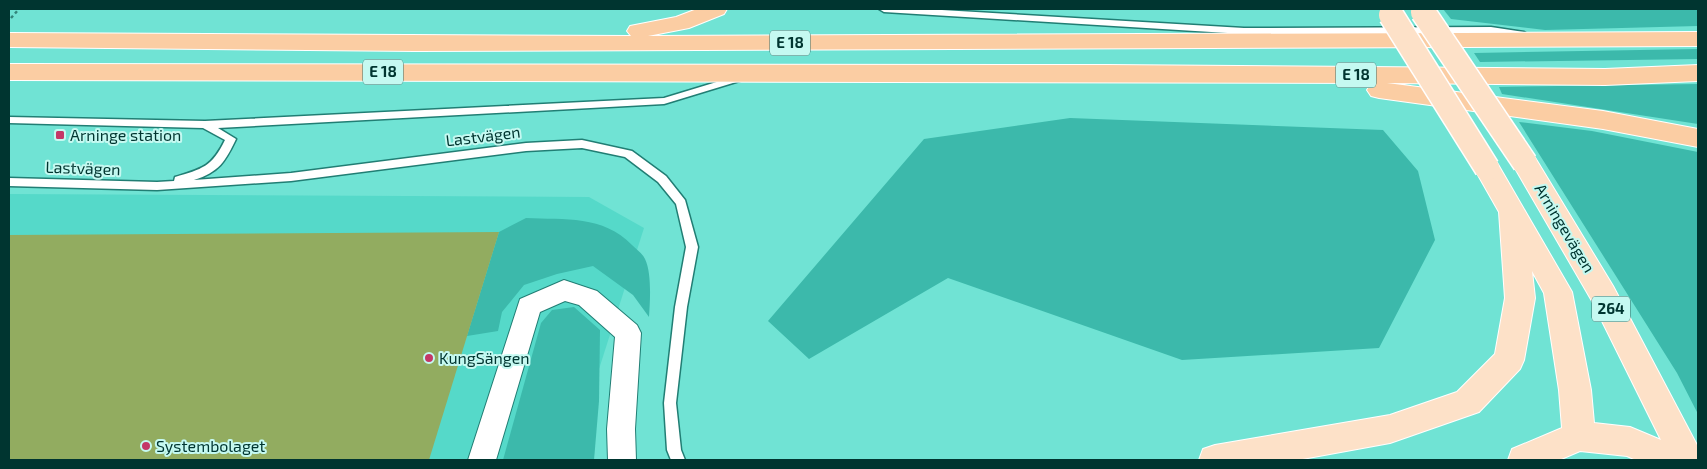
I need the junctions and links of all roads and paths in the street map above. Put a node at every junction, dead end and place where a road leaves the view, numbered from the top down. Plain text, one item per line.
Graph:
1 (19, 9) edge
2 (716, 9) edge
3 (884, 9) edge
4 (1422, 10) edge
5 (1389, 12) edge
6 (9, 20) edge
7 (9, 31) edge
8 (1698, 39) edge
9 (9, 40) edge
10 (1570, 41) junction
11 (9, 72) edge
12 (758, 73) junction
13 (1108, 73) junction
14 (1698, 73) edge
15 (9, 120) edge
16 (205, 125) junction
17 (1698, 138) edge
18 (9, 182) edge
19 (157, 186) junction
20 (1512, 212) junction
21 (1578, 436) junction
22 (482, 460) edge
23 (622, 460) edge
24 (678, 460) edge
25 (1215, 460) edge
26 (1524, 460) edge
27 (1671, 460) edge
28 (1688, 460) edge

1 - 6 path
2 - 7 highway
3 - 10 lane
4 - 28 main road, Arningevägen / 264, bridge
5 - 20 main road, bridge
8 - 10 highway, E 18
9 - 10 highway, E 18
11 - 12 highway, E 18
12 - 13 highway, E 18
12 - 16 lane
13 - 14 highway, E 18
13 - 17 highway
15 - 16 lane
16 - 19 lane
18 - 19 lane, Lastvägen
19 - 24 lane, Lastvägen
20 - 21 main road
20 - 25 main road
21 - 26 main road
21 - 27 main road
22 - 23 street

